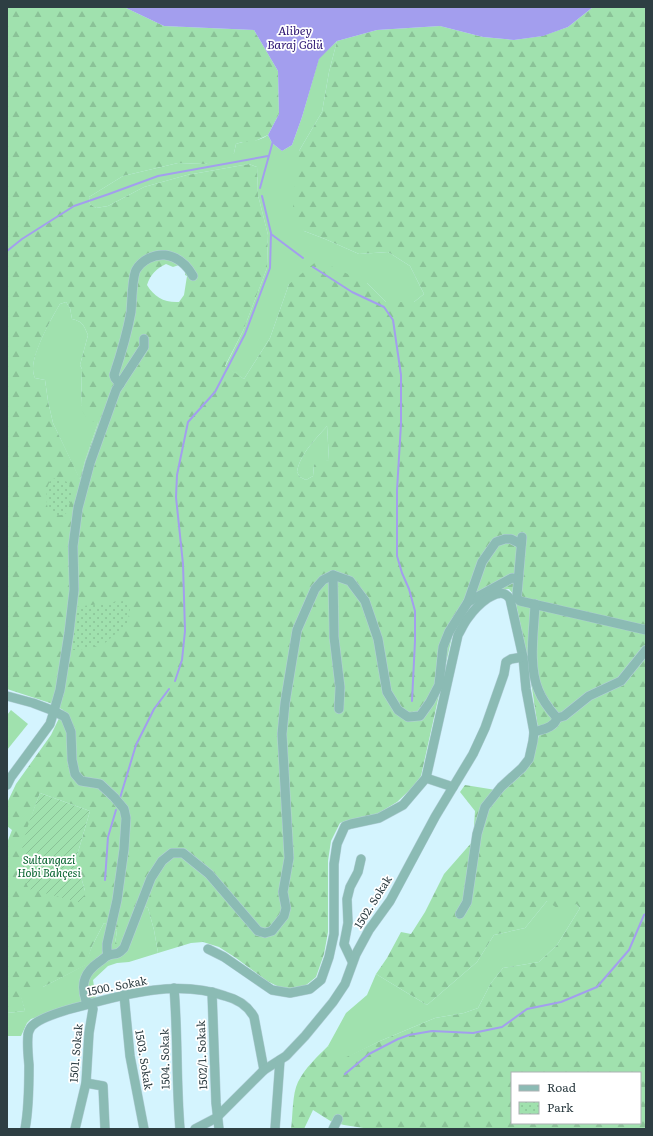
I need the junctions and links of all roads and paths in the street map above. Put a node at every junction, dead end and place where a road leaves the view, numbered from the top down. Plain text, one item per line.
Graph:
1 (193, 276) dead end
2 (144, 339) dead end
3 (120, 384) junction
4 (333, 575) junction
5 (518, 579) junction
6 (468, 602) junction
7 (535, 604) junction
8 (646, 630) edge
9 (646, 650) edge
10 (523, 657) junction
11 (7, 696) edge
12 (339, 709) dead end
13 (54, 711) junction
14 (557, 718) junction
15 (534, 732) junction
16 (426, 778) junction
17 (7, 785) edge
18 (453, 787) junction
19 (361, 858) dead end
20 (460, 914) dead end
21 (334, 934) junction
22 (344, 944) junction
23 (208, 949) dead end
24 (108, 955) junction
25 (352, 961) junction
26 (174, 988) junction
27 (212, 992) junction
28 (124, 995) junction
29 (90, 1003) junction
30 (280, 1060) junction
31 (264, 1070) junction
32 (86, 1083) junction
33 (216, 1118) junction
34 (338, 1119) dead end
35 (25, 1129) edge
36 (75, 1129) edge
37 (105, 1129) edge
38 (144, 1129) edge
39 (180, 1129) edge
40 (195, 1129) edge
41 (218, 1129) edge
42 (276, 1129) edge
43 (333, 1129) edge

1 - 3 street
2 - 3 street
3 - 13 street
4 - 6 street
4 - 12 street
4 - 24 street
5 - 6 street
5 - 6 street
5 - 7 street
7 - 8 street
7 - 14 street
9 - 14 street
10 - 15 street
10 - 16 street
10 - 18 street, 1502. Sokak
11 - 13 street
13 - 17 street
13 - 24 street
14 - 15 street
15 - 20 street
16 - 18 street
16 - 21 street
18 - 25 street, 1502. Sokak
19 - 22 street
21 - 22 street
21 - 23 street
22 - 25 street
24 - 29 street
25 - 30 street, 1502. Sokak
26 - 27 street, 1500. Sokak
26 - 28 street, 1500. Sokak
26 - 39 street, 1504. Sokak
27 - 31 street, 1500. Sokak
27 - 33 street, 1502/1. Sokak
28 - 29 street, 1500. Sokak
28 - 38 street, 1503. Sokak
29 - 32 street, 1501. Sokak
29 - 35 street, 1500. Sokak
30 - 31 street, 1502. Sokak
30 - 42 street
31 - 33 street, 1502. Sokak
32 - 36 street, 1501. Sokak
32 - 37 street
33 - 40 street, 1502. Sokak
33 - 41 street, 1502/1. Sokak
34 - 43 street

